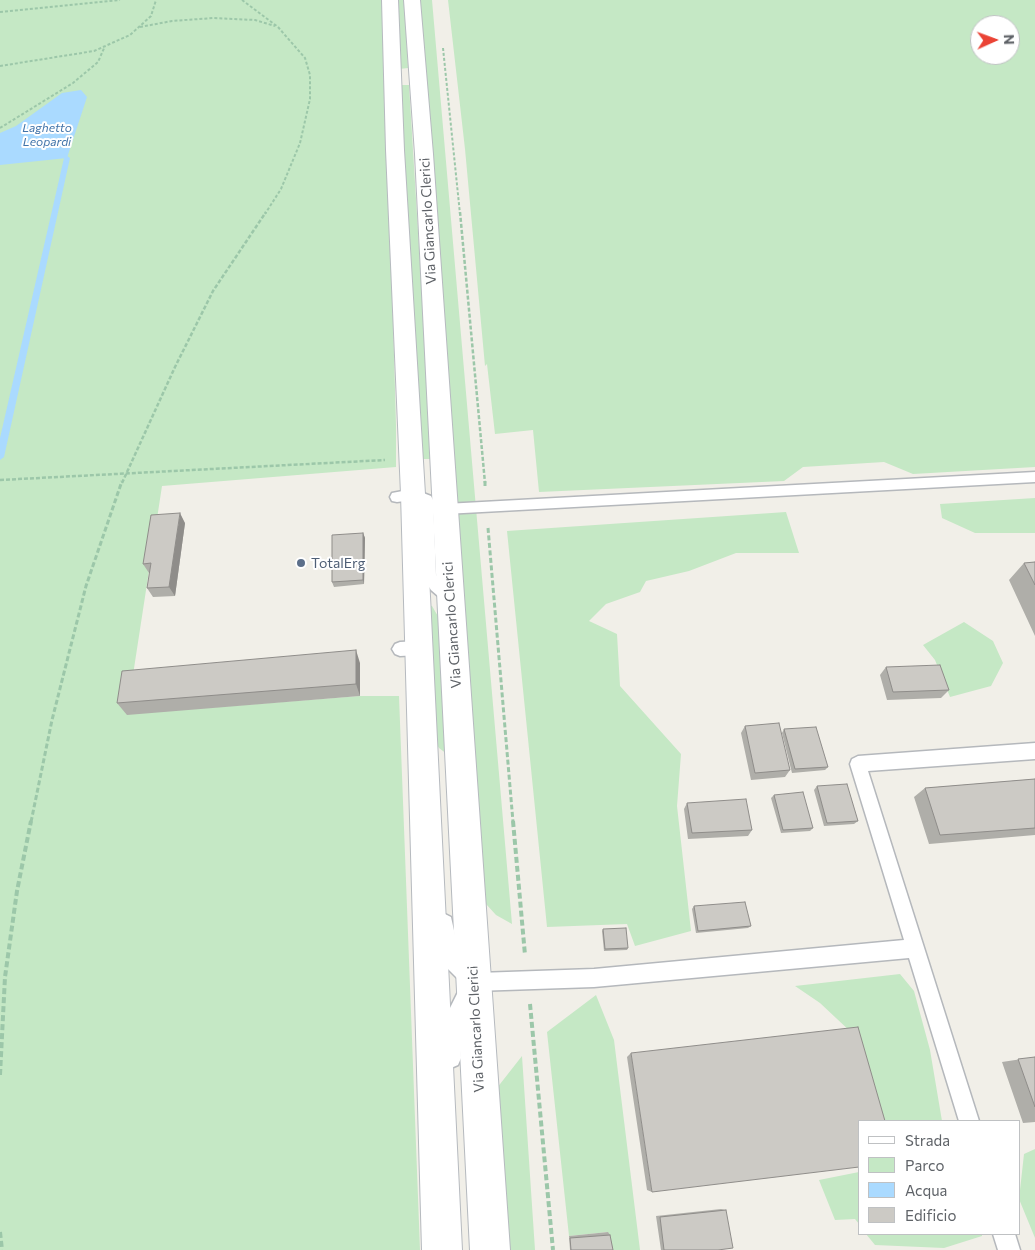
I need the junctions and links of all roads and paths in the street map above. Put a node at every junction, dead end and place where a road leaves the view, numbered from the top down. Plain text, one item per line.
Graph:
1 (120, 0) edge
2 (156, 0) edge
3 (242, 0) edge
4 (390, 0) edge
5 (412, 0) edge
6 (0, 12) edge
7 (140, 27) junction
8 (278, 27) junction
9 (442, 40) dead end
10 (105, 46) junction
11 (0, 66) edge
12 (0, 128) edge
13 (410, 459) junction
14 (125, 474) junction
15 (1035, 477) edge
16 (0, 480) edge
17 (405, 495) junction
18 (486, 507) junction
19 (445, 509) junction
20 (450, 598) junction
21 (423, 745) junction
22 (1035, 751) edge
23 (914, 948) junction
24 (528, 980) junction
25 (474, 982) junction
26 (0, 1075) edge
27 (968, 1120) edge
28 (0, 1232) edge
29 (1004, 1235) edge
30 (2, 1250) edge
31 (442, 1250) edge
32 (460, 1250) edge
33 (490, 1250) edge
34 (553, 1250) edge
35 (1009, 1250) edge

1 - 6 path
2 - 7 path
3 - 8 path
4 - 13 street
5 - 19 street, Via Giancarlo Clerici
7 - 8 path
7 - 10 path
8 - 14 path
9 - 18 path
10 - 11 path
10 - 12 path
13 - 14 path
13 - 17 street
14 - 16 path
14 - 26 path
15 - 18 lane
17 - 20 lane
17 - 21 street
18 - 19 lane
18 - 24 path
19 - 20 street, Via Giancarlo Clerici
20 - 25 street, Via Giancarlo Clerici
21 - 25 lane
21 - 31 street
22 - 23 lane
23 - 24 lane
23 - 27 lane
24 - 25 lane
24 - 34 path
25 - 32 lane
25 - 33 street, Via Giancarlo Clerici
28 - 30 path
29 - 35 lane

